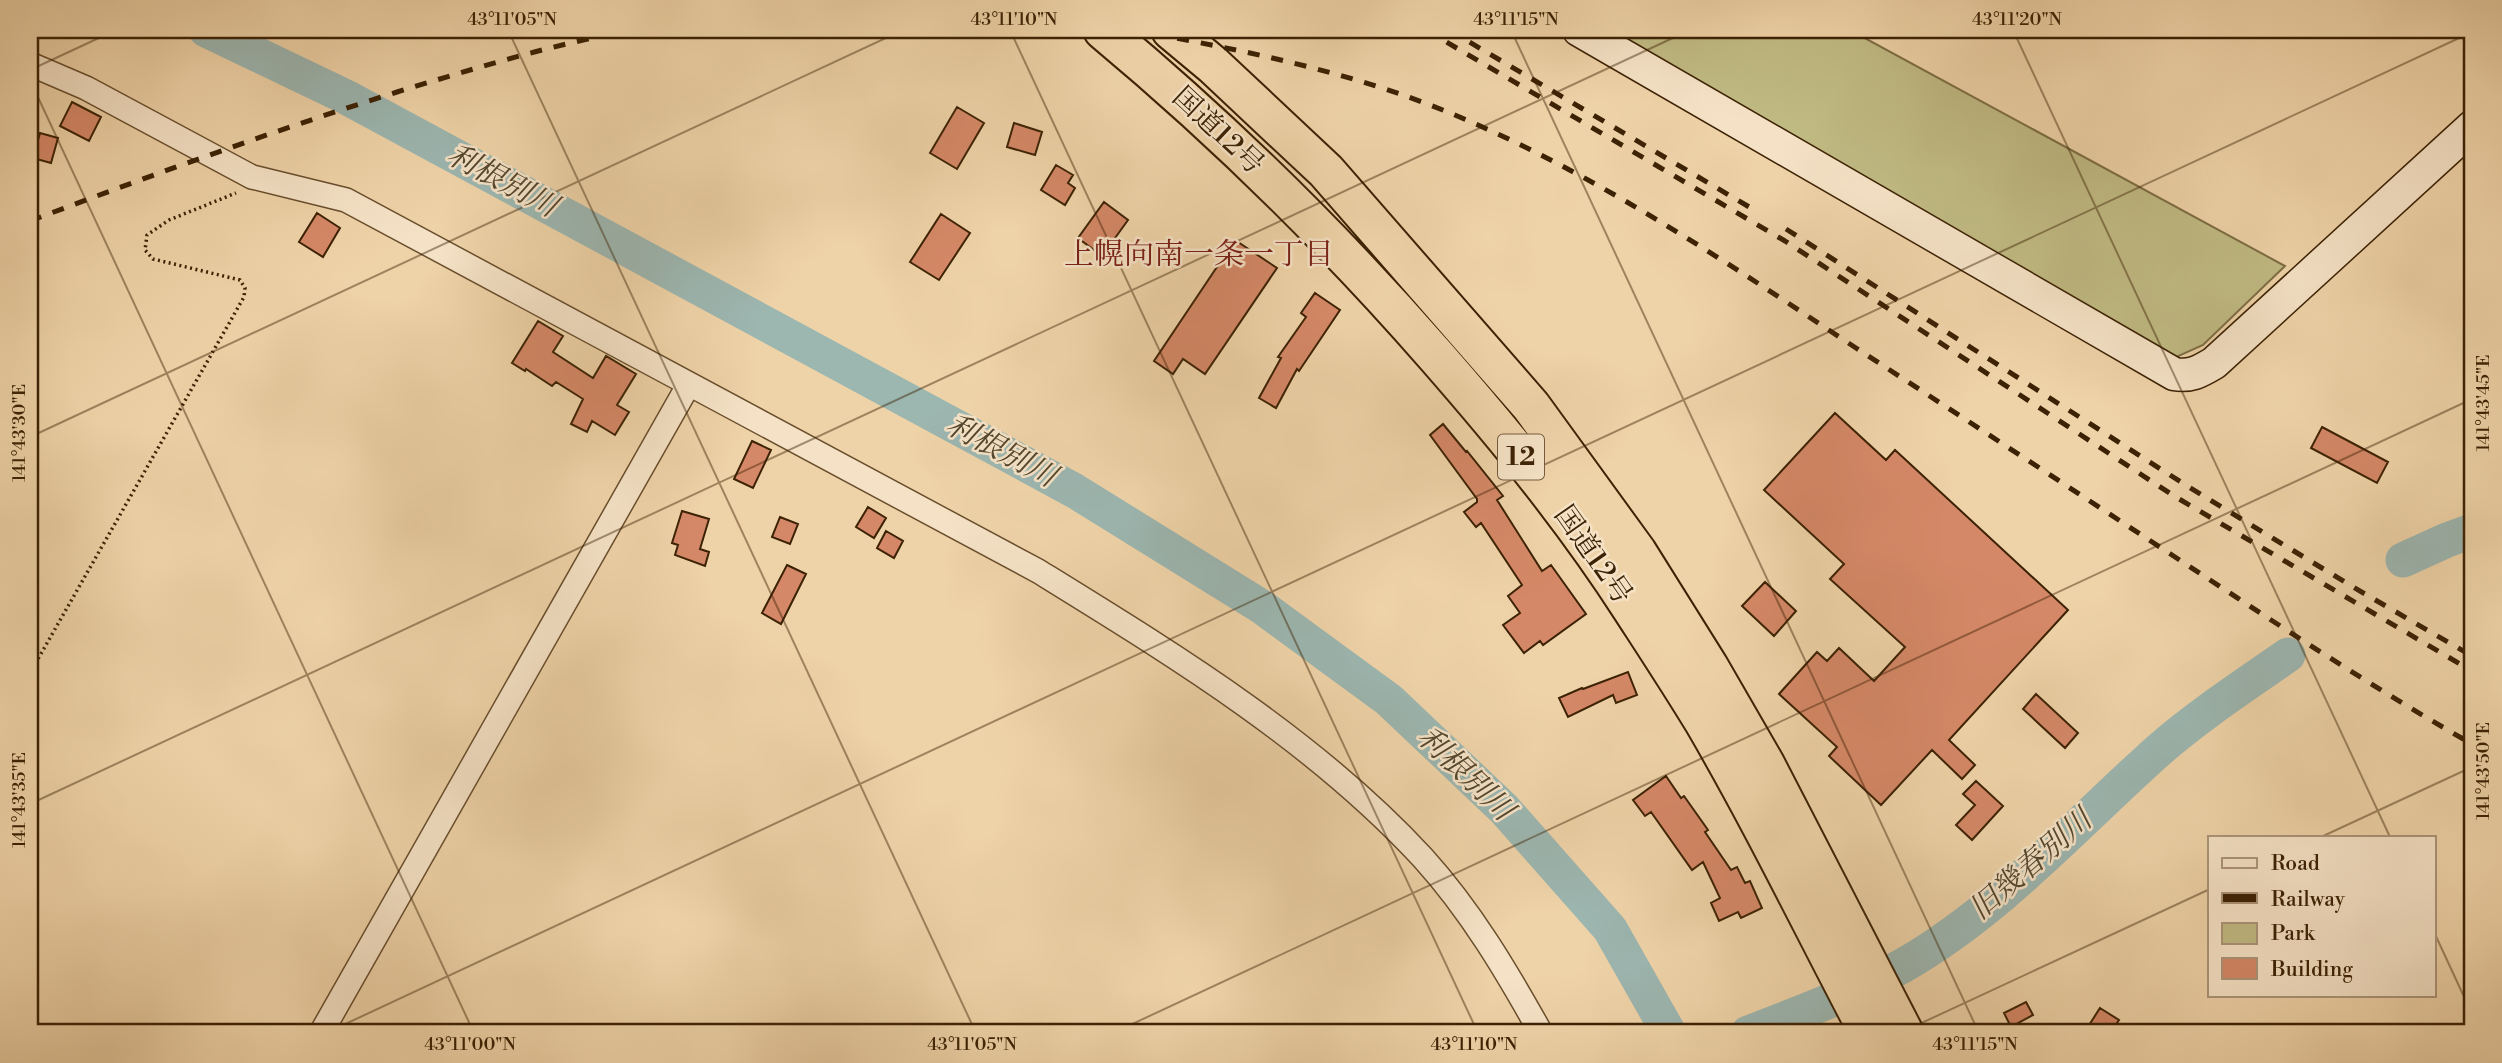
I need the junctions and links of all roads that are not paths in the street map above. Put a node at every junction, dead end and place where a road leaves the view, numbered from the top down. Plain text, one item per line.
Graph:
1 (1103, 30) edge
2 (1171, 30) edge
3 (1579, 30) edge
4 (30, 64) edge
5 (2472, 127) edge
6 (690, 384) junction
7 (1848, 958) junction
8 (1891, 1030) edge
9 (321, 1033) edge
10 (1541, 1033) edge

1 - 7 highway, 国道12号 / 12
2 - 7 highway, 国道12号 / 12
3 - 5 street
4 - 6 street
6 - 9 street
6 - 10 street
7 - 8 highway, 国道12号 / 12

